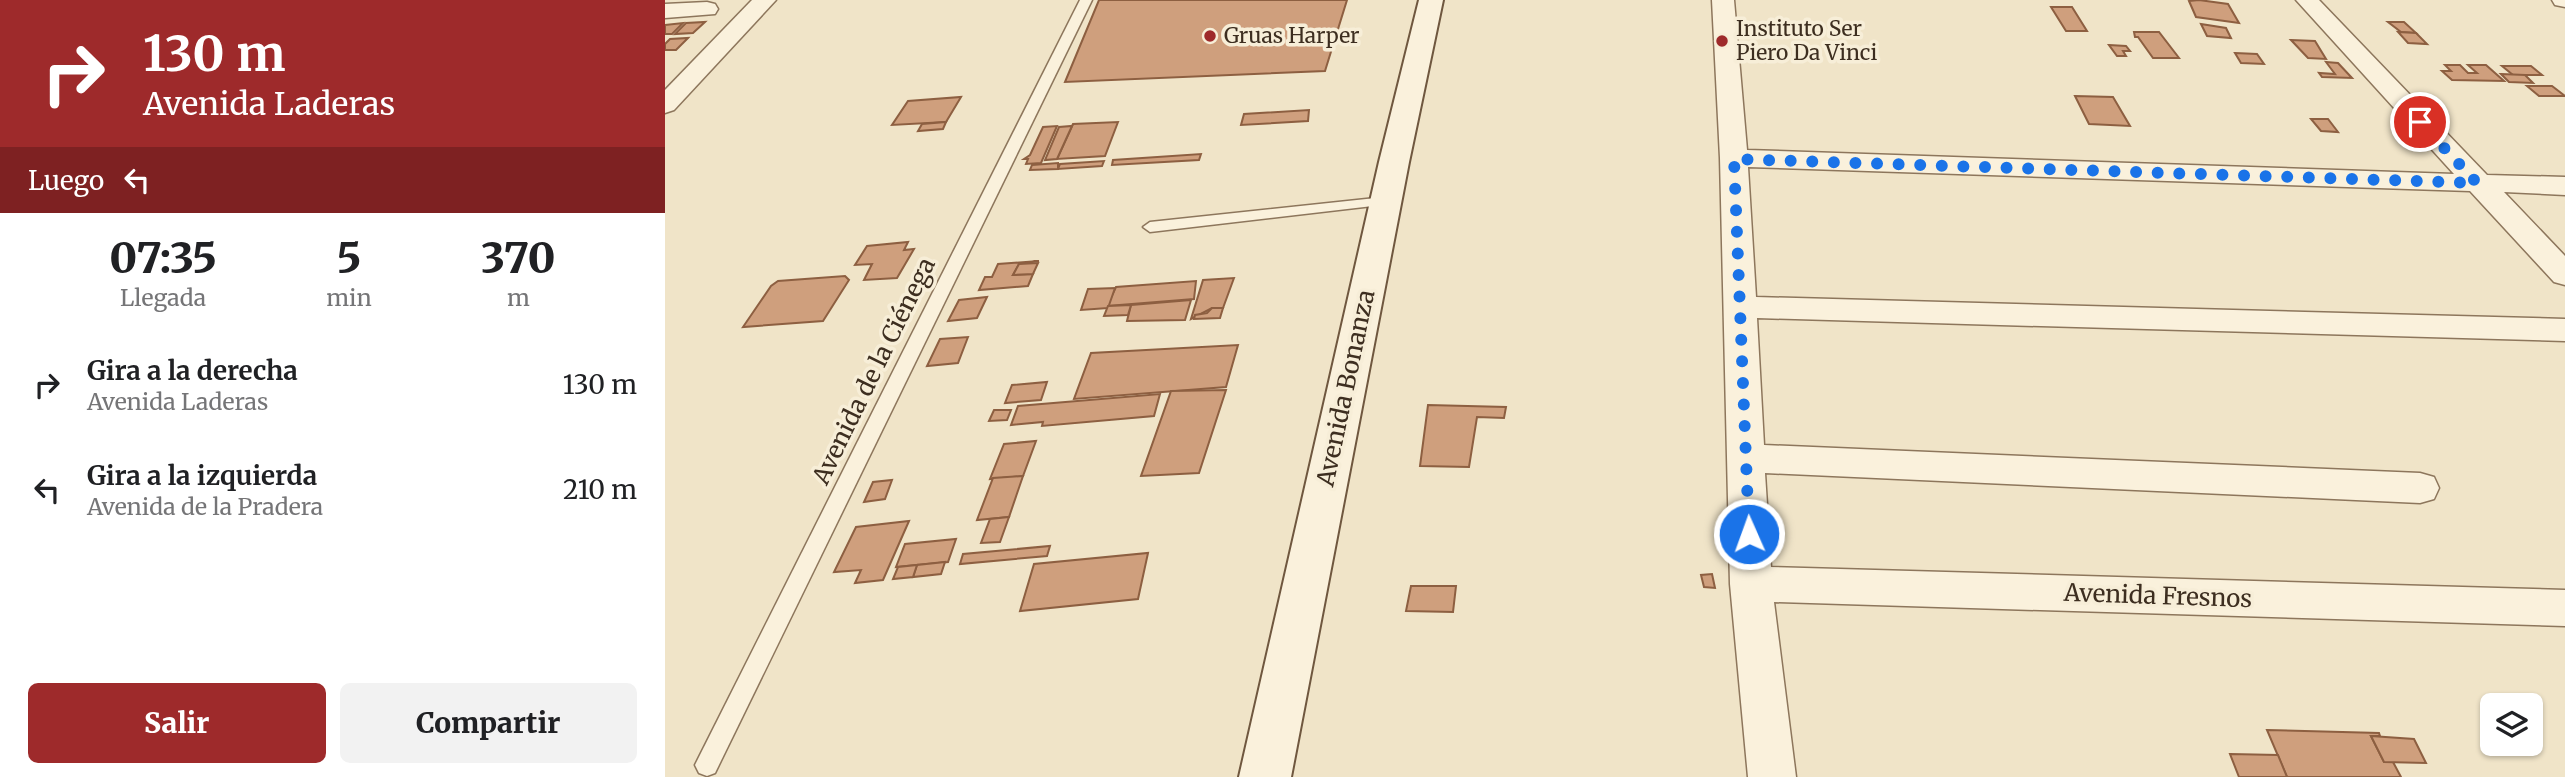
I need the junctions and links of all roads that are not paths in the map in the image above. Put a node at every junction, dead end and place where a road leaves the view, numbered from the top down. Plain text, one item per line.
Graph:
1 (765, 0) edge
2 (1086, 0) edge
3 (1431, 0) edge
4 (1723, 0) edge
5 (2307, 0) edge
6 (707, 9) dead end
7 (665, 11) edge
8 (665, 105) edge
9 (1734, 159) junction
10 (2477, 183) junction
11 (2565, 186) edge
12 (1385, 201) junction
13 (1150, 227) dead end
14 (2565, 275) edge
15 (1740, 307) junction
16 (2565, 330) edge
17 (1746, 458) junction
18 (2420, 488) dead end
19 (1751, 584) junction
20 (2565, 608) edge
21 (707, 765) dead end
22 (1265, 777) edge
23 (1772, 777) edge

1 - 8 street
2 - 21 lane, Avenida de la Ciénega
3 - 12 street, Avenida Bonanza
4 - 9 street
5 - 10 street
6 - 7 street
9 - 10 street
9 - 15 street
10 - 11 street
10 - 14 street
12 - 13 lane
12 - 22 street, Avenida Bonanza
15 - 16 street
15 - 17 street
17 - 18 street
17 - 19 street
19 - 20 street, Avenida Fresnos
19 - 23 street

